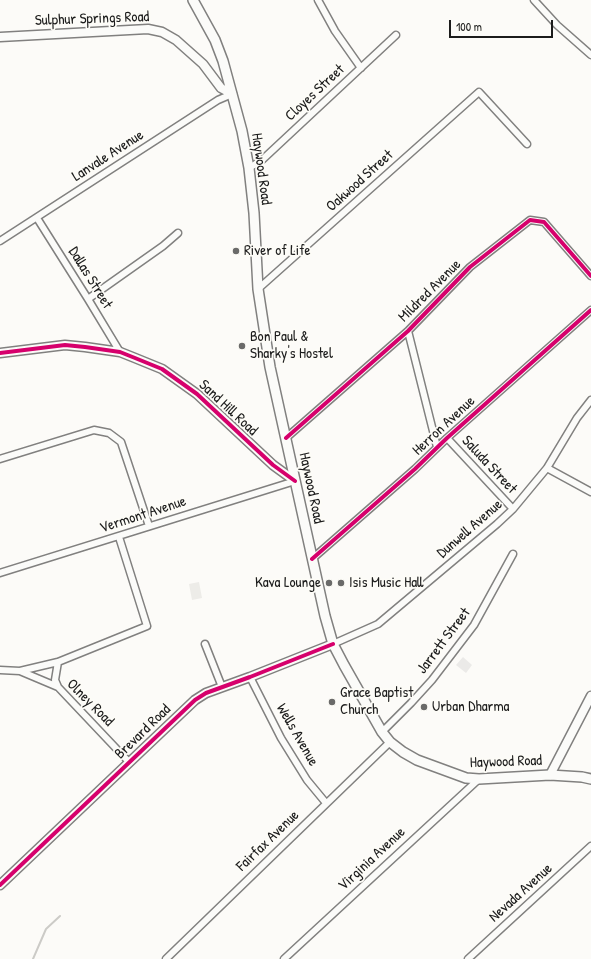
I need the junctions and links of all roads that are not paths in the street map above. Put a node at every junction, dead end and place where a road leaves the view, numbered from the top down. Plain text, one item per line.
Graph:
1 (193, 0) edge
2 (318, 0) edge
3 (534, 0) edge
4 (396, 35) dead end
5 (0, 37) edge
6 (589, 50) edge
7 (361, 68) junction
8 (232, 94) junction
9 (527, 144) dead end
10 (249, 168) junction
11 (37, 218) junction
12 (178, 234) dead end
13 (0, 241) edge
14 (591, 276) edge
15 (258, 288) junction
16 (88, 299) junction
17 (591, 310) edge
18 (408, 331) junction
19 (120, 352) junction
20 (0, 354) edge
21 (591, 400) edge
22 (286, 438) junction
23 (447, 438) junction
24 (438, 447) junction
25 (0, 459) edge
26 (547, 468) junction
27 (295, 481) junction
28 (591, 492) edge
29 (513, 509) junction
30 (149, 526) junction
31 (119, 536) junction
32 (513, 554) dead end
33 (312, 559) junction
34 (0, 573) edge
35 (205, 644) dead end
36 (334, 644) junction
37 (58, 662) junction
38 (0, 670) edge
39 (20, 671) junction
40 (250, 677) junction
41 (58, 687) junction
42 (222, 687) junction
43 (591, 696) edge
44 (382, 732) junction
45 (390, 742) junction
46 (130, 762) junction
47 (550, 775) junction
48 (479, 779) junction
49 (591, 779) edge
50 (326, 803) junction
51 (591, 846) edge
52 (0, 885) edge
53 (166, 959) edge
54 (284, 959) edge
55 (468, 959) edge

1 - 8 main road, Haywood Road
2 - 7 street
3 - 6 street
4 - 7 street, Cloyes Street
5 - 8 street, Sulphur Springs Road
7 - 10 street, Cloyes Street
8 - 10 main road, Haywood Road
8 - 11 street, Lanvale Avenue
9 - 15 street, Oakwood Street
10 - 15 main road, Haywood Road
11 - 13 street, Lanvale Avenue
11 - 16 street, Dallas Street
12 - 16 street
14 - 18 street, Mildred Avenue
15 - 22 main road, Haywood Road
16 - 19 street, Dallas Street
17 - 23 street, Herron Avenue
18 - 22 street, Mildred Avenue
18 - 24 street
19 - 20 street, Sand Hill Road
19 - 27 street, Sand Hill Road
21 - 26 street, Dunwell Avenue
22 - 27 main road, Haywood Road
23 - 24 street, Herron Avenue
23 - 29 street, Saluda Street
24 - 33 street, Herron Avenue
25 - 30 street
26 - 28 street
26 - 29 street, Dunwell Avenue
27 - 30 street, Vermont Avenue
27 - 33 main road, Haywood Road
29 - 36 street, Dunwell Avenue
30 - 31 street, Vermont Avenue
31 - 34 street, Vermont Avenue
31 - 37 street
32 - 44 street, Jarrett Street
33 - 36 main road, Haywood Road
35 - 42 street
36 - 40 street, Brevard Road
36 - 44 main road, Haywood Road
37 - 39 street
37 - 41 street
38 - 39 street, Olney Road
39 - 41 street, Olney Road
40 - 42 street, Brevard Road
40 - 50 street, Wells Avenue
41 - 46 street, Olney Road
42 - 46 street, Brevard Road
43 - 47 street
44 - 45 main road, Haywood Road
45 - 48 main road, Haywood Road
45 - 50 street, Fairfax Avenue
46 - 52 street, Brevard Road
47 - 48 main road, Haywood Road
47 - 49 main road, Haywood Road
48 - 54 street, Virginia Avenue
50 - 53 street, Fairfax Avenue
51 - 55 street, Nevada Avenue

